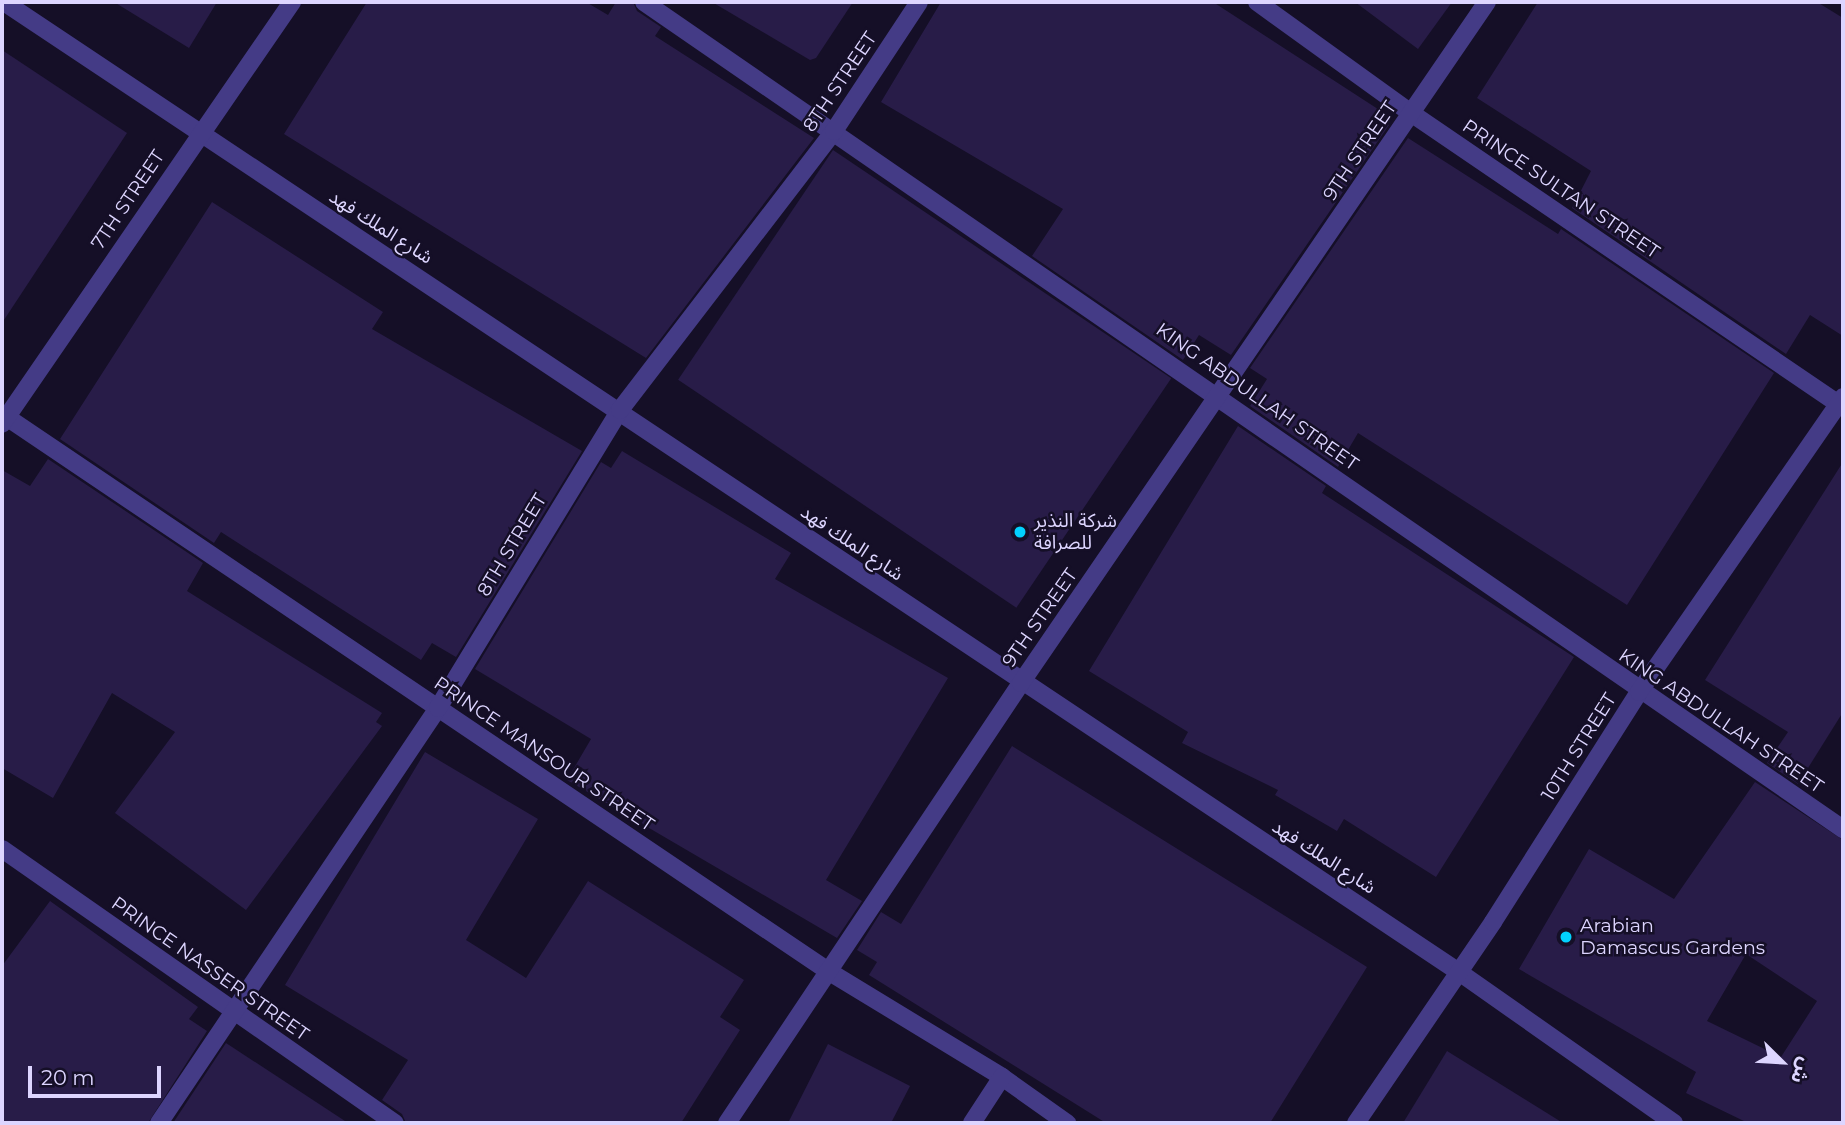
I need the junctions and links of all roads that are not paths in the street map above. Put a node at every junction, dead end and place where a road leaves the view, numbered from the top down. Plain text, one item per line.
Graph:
1 (4, 2) edge
2 (292, 2) edge
3 (644, 2) edge
4 (919, 2) edge
5 (1257, 2) edge
6 (1487, 2) edge
7 (1412, 113) junction
8 (834, 131) junction
9 (199, 132) junction
10 (1220, 395) junction
11 (1842, 403) edge
12 (620, 410) junction
13 (3, 418) edge
14 (1021, 683) junction
15 (1639, 692) junction
16 (438, 708) junction
17 (1843, 829) edge
18 (2, 849) edge
19 (828, 971) junction
20 (1459, 972) junction
21 (235, 1012) junction
22 (1002, 1077) junction
23 (159, 1123) edge
24 (395, 1123) edge
25 (727, 1123) edge
26 (972, 1123) edge
27 (1067, 1123) edge
28 (1356, 1123) edge
29 (1674, 1123) edge

1 - 9 street, شارع الملك فهد
2 - 9 street, 7TH STREET
3 - 8 street, KING ABDULLAH STREET
4 - 8 street, 8TH STREET
5 - 7 street, PRINCE SULTAN STREET
6 - 7 street, 9TH STREET
7 - 10 street, 9TH STREET
7 - 11 street, PRINCE SULTAN STREET
8 - 10 street, KING ABDULLAH STREET
8 - 12 street, 8TH STREET
9 - 12 street, شارع الملك فهد
9 - 13 street, 7TH STREET
10 - 14 street, 9TH STREET
10 - 15 street, KING ABDULLAH STREET
11 - 15 street, 10TH STREET
12 - 14 street, شارع الملك فهد
12 - 16 street, 8TH STREET
13 - 16 street, PRINCE MANSOUR STREET
14 - 19 street, 9TH STREET
14 - 20 street, شارع الملك فهد
15 - 17 street, KING ABDULLAH STREET
15 - 20 street, 10TH STREET
16 - 19 street, PRINCE MANSOUR STREET
16 - 21 street, 8TH STREET
18 - 21 street, PRINCE NASSER STREET
19 - 22 street, PRINCE MANSOUR STREET
19 - 25 street, 9TH STREET
20 - 28 street, 10TH STREET
20 - 29 street, شارع الملك فهد
21 - 23 street, 8TH STREET
21 - 24 street, PRINCE NASSER STREET
22 - 26 street
22 - 27 street, PRINCE MANSOUR STREET

